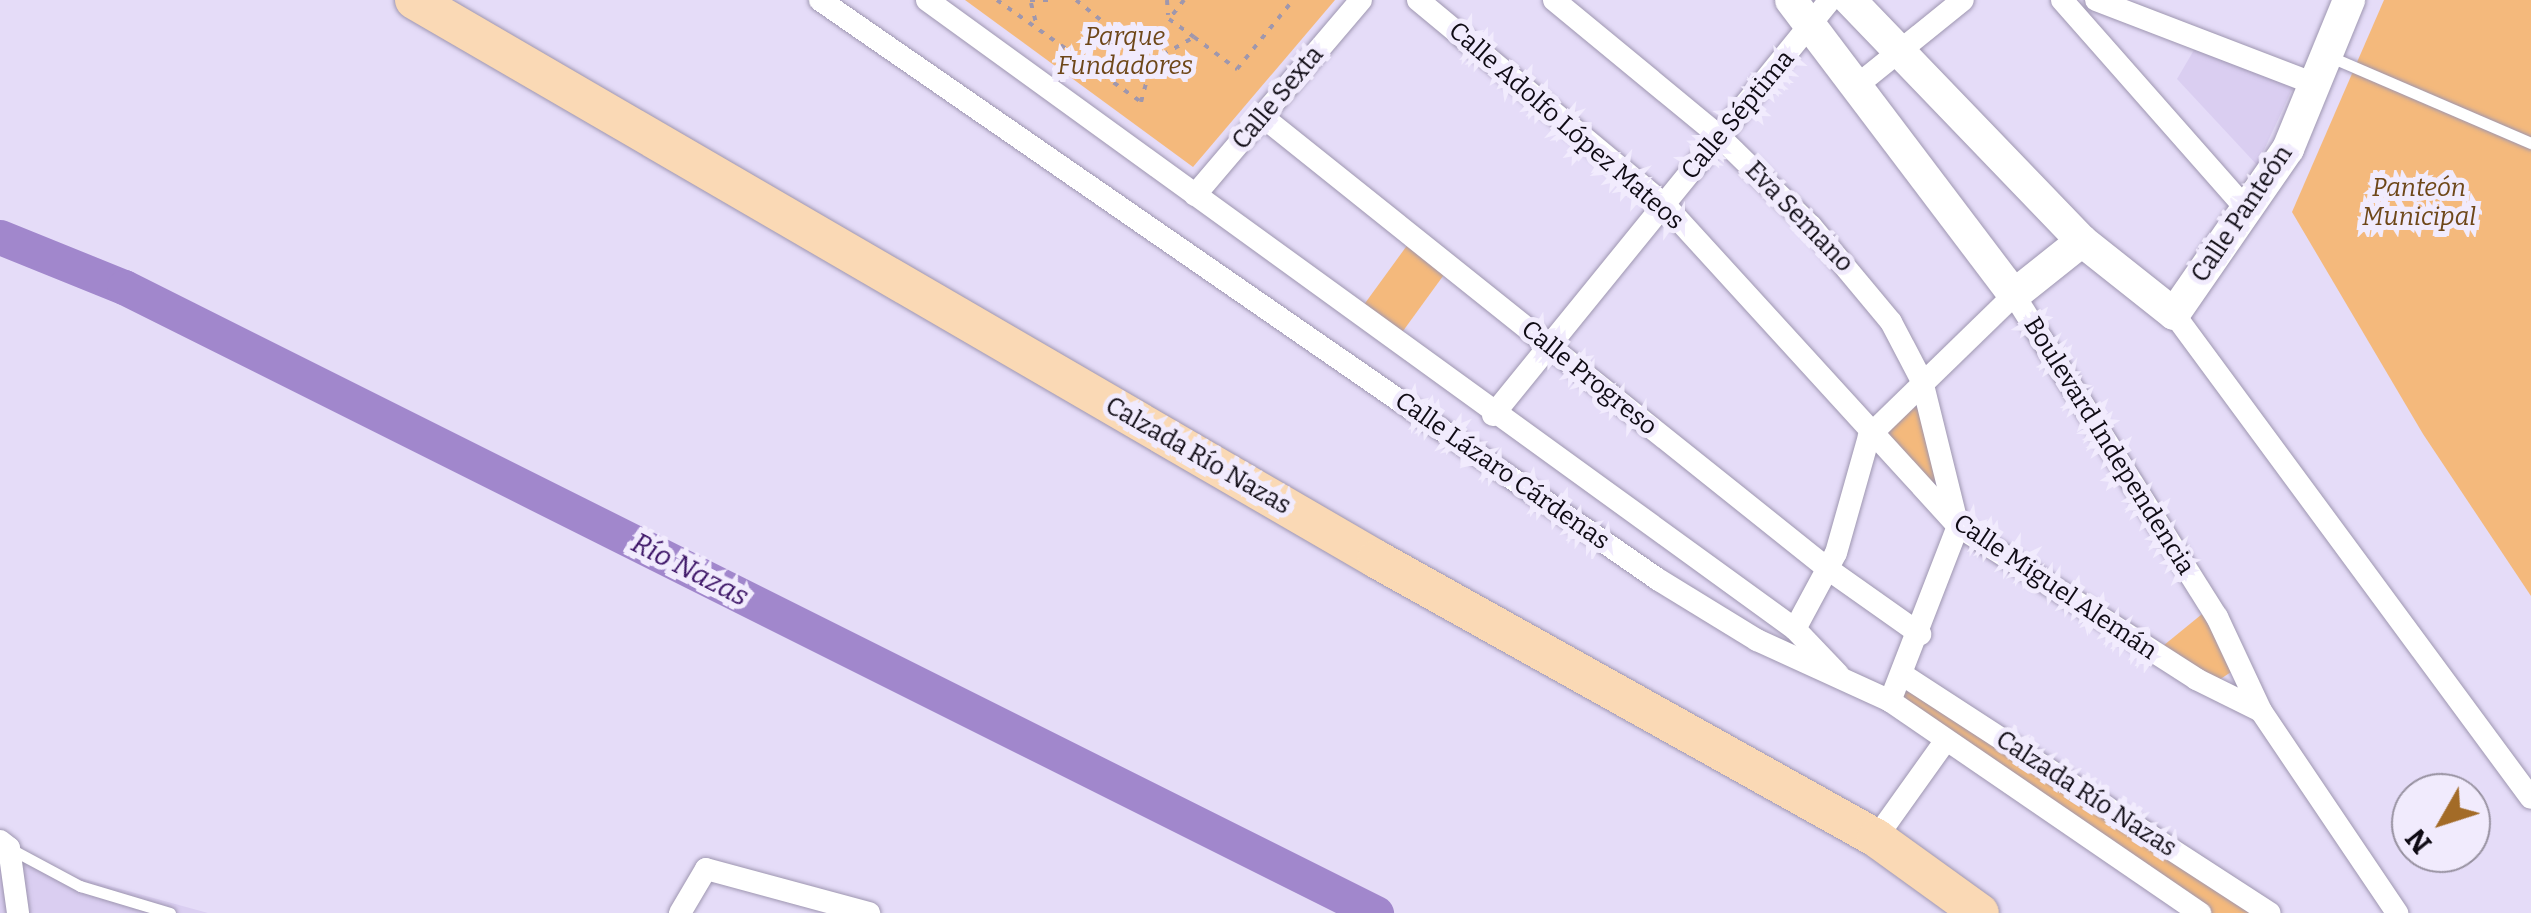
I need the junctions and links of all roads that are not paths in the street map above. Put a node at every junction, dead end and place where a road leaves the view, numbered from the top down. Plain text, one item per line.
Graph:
1 (414, 0) edge
2 (820, 0) edge
3 (928, 0) edge
4 (1361, 0) edge
5 (1418, 0) edge
6 (1554, 0) edge
7 (1850, 0) edge
8 (1964, 0) edge
9 (2062, 0) edge
10 (2096, 0) edge
11 (2349, 0) edge
12 (1811, 8) edge
13 (1902, 52) junction
14 (2321, 70) junction
15 (1860, 83) junction
16 (1264, 116) junction
17 (1719, 136) junction
18 (2531, 143) edge
19 (1195, 195) junction
20 (1664, 204) junction
21 (2247, 210) junction
22 (2082, 241) junction
23 (2014, 295) junction
24 (2174, 314) junction
25 (1549, 346) junction
26 (1922, 381) junction
27 (1493, 415) junction
28 (1869, 436) junction
29 (1958, 526) junction
30 (1828, 570) junction
31 (1795, 629) junction
32 (1920, 634) junction
33 (1902, 675) junction
34 (1841, 676) junction
35 (1890, 701) junction
36 (2261, 711) junction
37 (1946, 740) junction
38 (2531, 798) edge
39 (1876, 838) junction
40 (4, 844) edge
41 (18, 913) edge
42 (170, 913) edge
43 (680, 913) edge
44 (869, 913) edge
45 (1980, 913) edge
46 (2200, 913) edge
47 (2270, 913) edge
48 (2397, 913) edge

1 - 39 main road, Calzada Río Nazas
2 - 34 street, Calle Lázaro Cárdenas
3 - 19 street
4 - 16 street, Calle Sexta
5 - 20 street, Calle Adolfo López Mateos
6 - 17 street, Eva Semano
7 - 13 street
8 - 13 street
9 - 21 street
10 - 14 street
11 - 14 street, Calle Panteón
12 - 15 street, Boulevard Independencia
12 - 17 street, Calle Séptima
13 - 15 street
13 - 22 street
14 - 18 lane
14 - 21 street, Calle Panteón
15 - 23 street, Boulevard Independencia
16 - 19 street, Calle Sexta
16 - 25 street, Calle Progreso
17 - 20 street, Calle Séptima
17 - 26 street, Eva Semano
19 - 27 street
20 - 25 street, Calle Séptima
20 - 28 street, Calle Adolfo López Mateos
21 - 24 street, Calle Panteón
22 - 23 street
22 - 24 street
23 - 26 street
23 - 36 street, Boulevard Independencia
24 - 38 street
25 - 27 street, Calle Séptima
25 - 30 street, Calle Progreso
26 - 28 street
26 - 29 street, Eva Semano
27 - 31 street
28 - 29 street, Calle Miguel Alemán
28 - 30 street
29 - 32 street
29 - 36 street, Calle Miguel Alemán
30 - 31 street
30 - 32 street, Calle Progreso
31 - 34 street
32 - 33 street
33 - 35 street
33 - 47 street, Calzada Río Nazas
34 - 35 street, Calle Lázaro Cárdenas
35 - 37 street, Calle Lázaro Cárdenas
36 - 48 street, Boulevard Independencia
37 - 39 street
37 - 46 street, Calle Lázaro Cárdenas
39 - 45 main road, Calzada Río Nazas
40 - 41 street
40 - 42 lane
43 - 44 street

